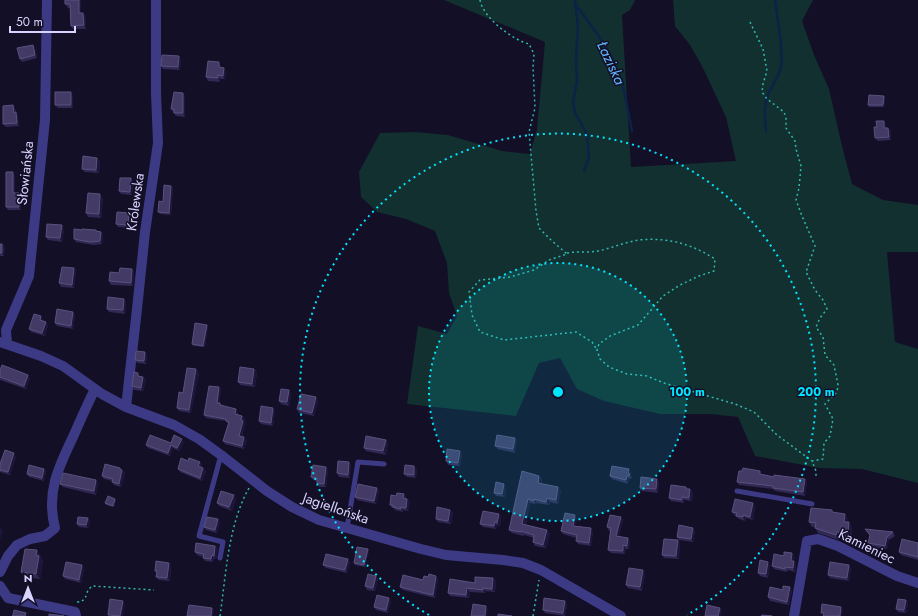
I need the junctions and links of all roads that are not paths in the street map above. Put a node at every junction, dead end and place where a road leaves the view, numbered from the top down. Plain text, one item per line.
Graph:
1 (47, 0) edge
2 (156, 0) edge
3 (4, 343) edge
4 (94, 389) junction
5 (126, 407) junction
6 (221, 455) junction
7 (384, 464) dead end
8 (737, 491) dead end
9 (812, 504) dead end
10 (347, 528) junction
11 (220, 558) dead end
12 (0, 572) edge
13 (918, 583) edge
14 (0, 586) edge
15 (76, 616) edge
16 (621, 616) edge
17 (794, 616) edge

1 - 3 street, Słowiańska
2 - 5 street, Królewska
3 - 4 street, Jagiellońska
4 - 5 street, Jagiellońska
4 - 12 street
5 - 6 street, Jagiellońska
6 - 10 street, Jagiellońska
6 - 11 lane
7 - 10 lane
8 - 9 lane
10 - 16 street, Jagiellońska
13 - 17 street, Kamieniec
14 - 15 street

